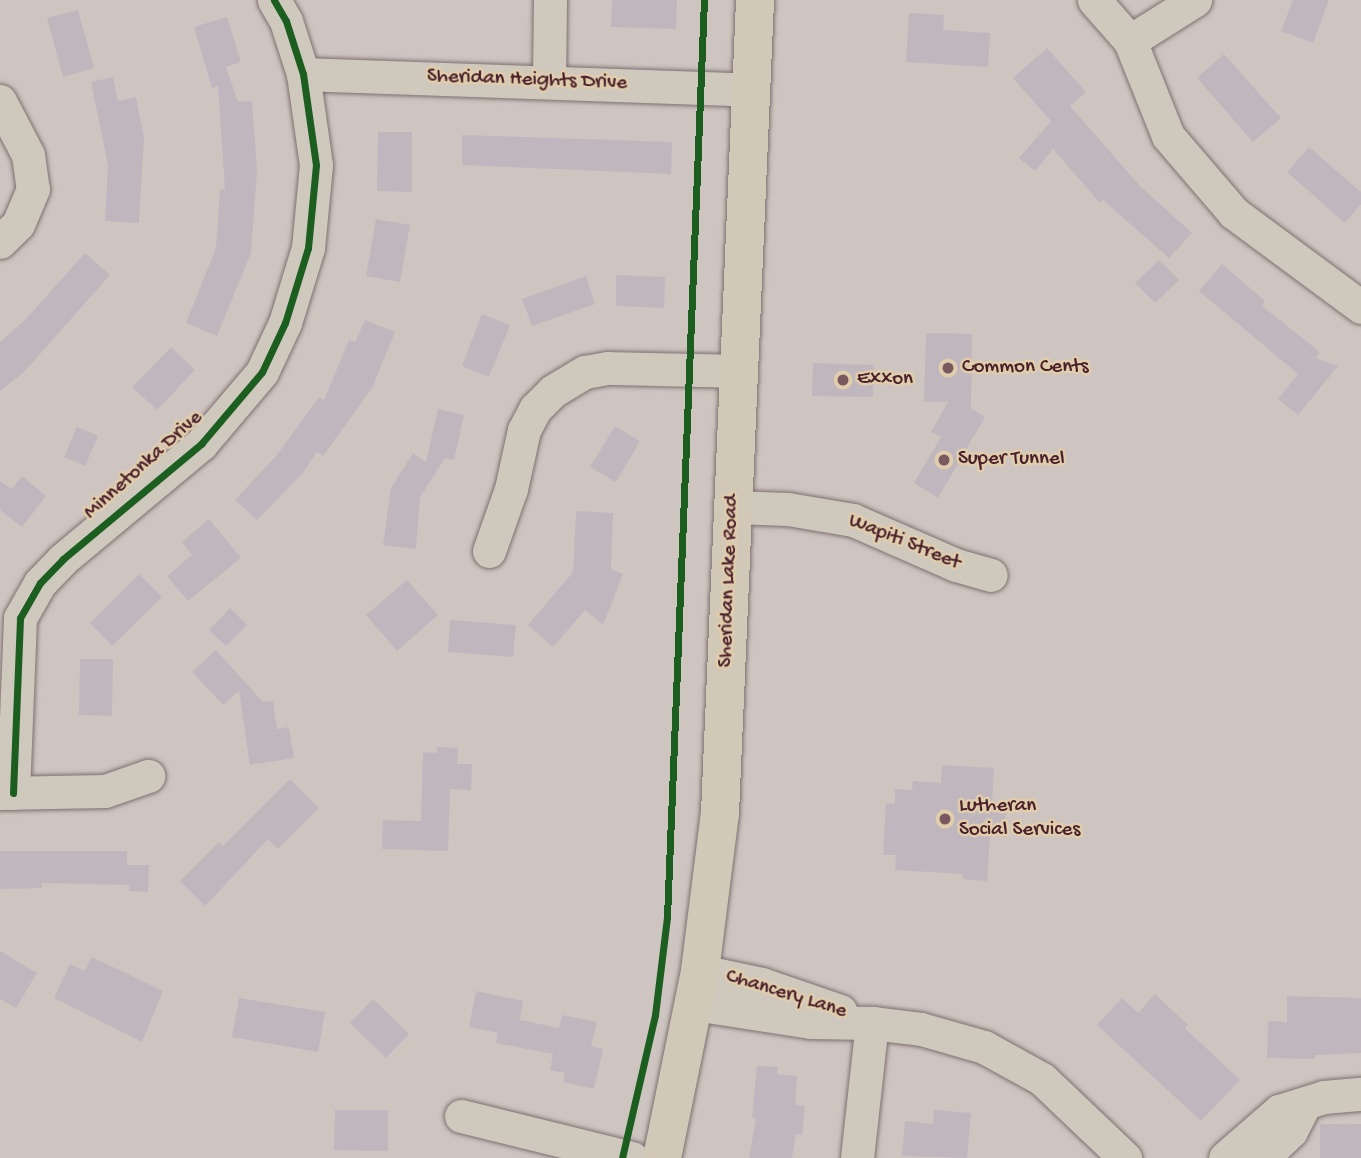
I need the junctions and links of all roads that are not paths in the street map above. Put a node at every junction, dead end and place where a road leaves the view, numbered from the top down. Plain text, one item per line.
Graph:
1 (274, 0) edge
2 (550, 0) edge
3 (755, 0) edge
4 (1094, 0) edge
5 (1195, 0) edge
6 (1130, 41) junction
7 (303, 74) junction
8 (549, 81) junction
9 (751, 90) junction
10 (0, 101) edge
11 (0, 242) edge
12 (1361, 307) edge
13 (737, 371) junction
14 (732, 507) junction
15 (489, 551) dead end
16 (991, 575) dead end
17 (148, 776) dead end
18 (6, 793) edge
19 (697, 988) junction
20 (872, 1023) junction
21 (1361, 1094) edge
22 (1305, 1103) junction
23 (461, 1116) dead end
24 (632, 1158) edge
25 (662, 1158) edge
26 (857, 1158) edge
27 (1125, 1158) edge
28 (1225, 1158) edge
29 (1263, 1158) edge

1 - 7 street, Minnetonka Drive
2 - 8 street
3 - 9 main road, Sheridan Lake Road
4 - 6 street
5 - 6 street
6 - 12 street
7 - 8 street, Sheridan Heights Drive
7 - 18 street, Minnetonka Drive
8 - 9 street, Sheridan Heights Drive
9 - 13 main road, Sheridan Lake Road
10 - 11 street
13 - 14 main road, Sheridan Lake Road
13 - 15 street
14 - 16 street, Wapiti Street
14 - 19 main road, Sheridan Lake Road
17 - 18 street
19 - 20 street, Chancery Lane
19 - 25 main road, Sheridan Lake Road
20 - 26 street
20 - 27 street, Chancery Lane
21 - 22 street
22 - 28 street
22 - 29 street
23 - 24 street

